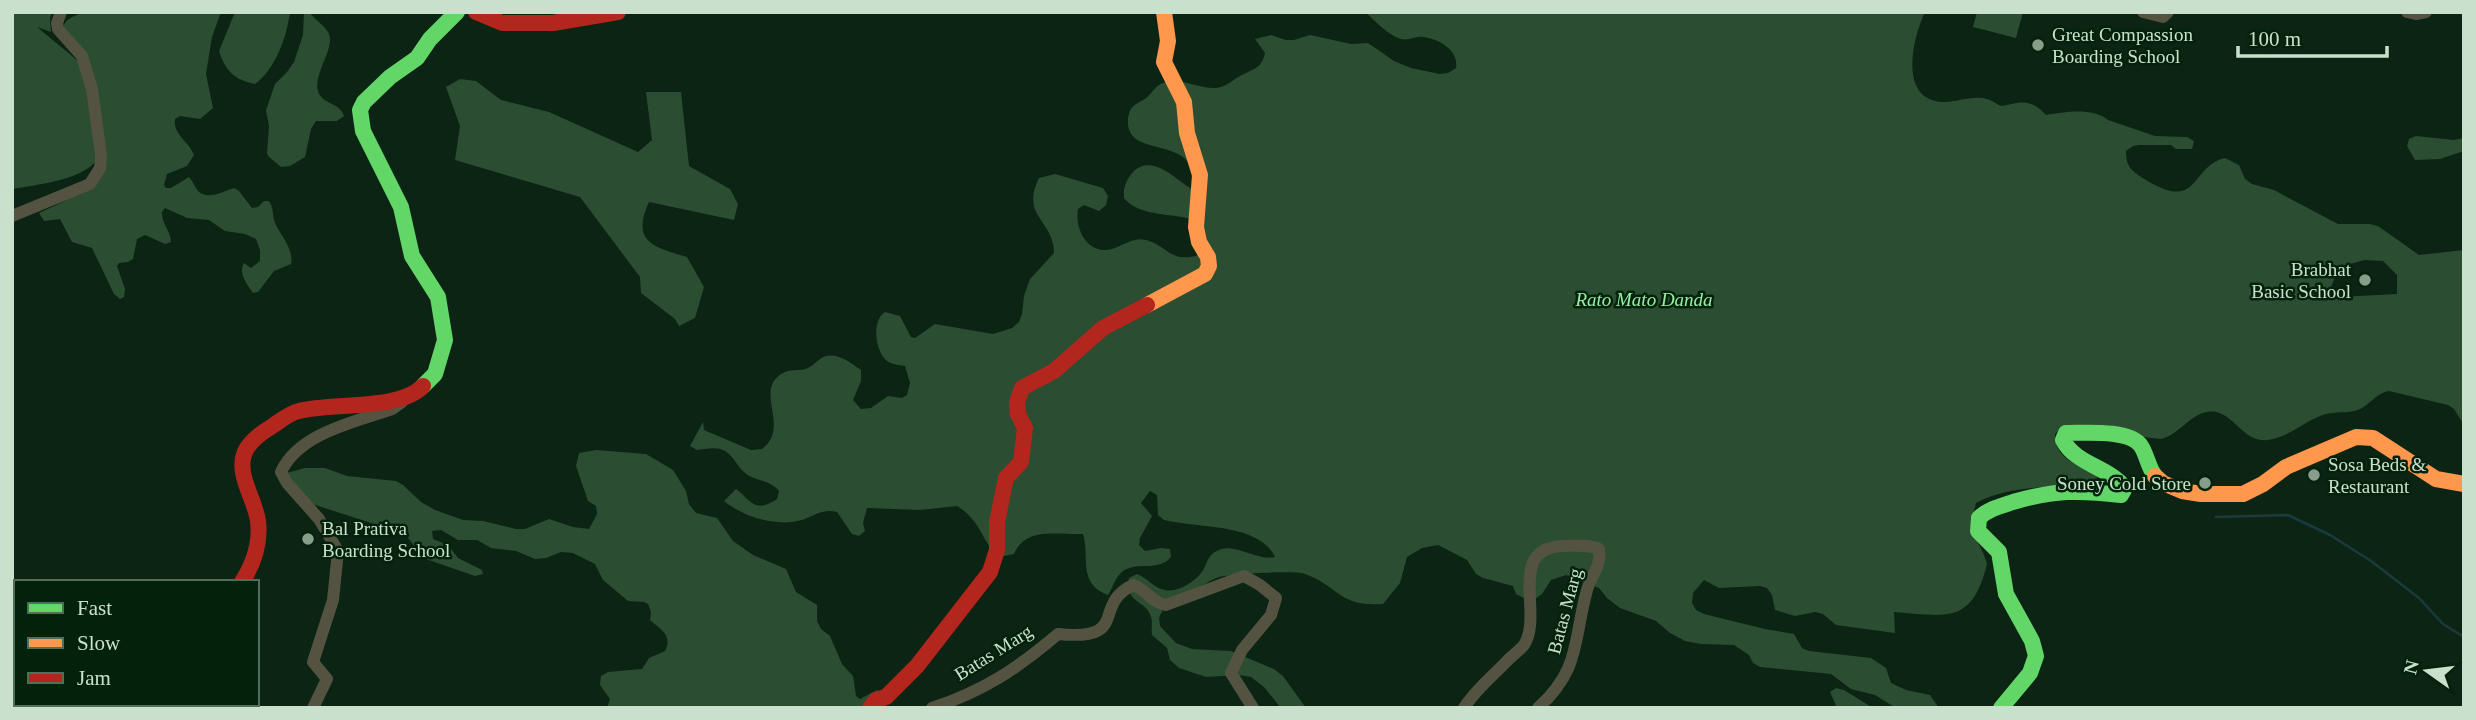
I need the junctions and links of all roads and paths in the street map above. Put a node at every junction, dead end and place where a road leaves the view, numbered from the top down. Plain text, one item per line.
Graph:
1 (61, 12) edge
2 (457, 12) edge
3 (476, 12) edge
4 (618, 12) edge
5 (1164, 12) edge
6 (2143, 12) edge
7 (2168, 12) edge
8 (2407, 12) edge
9 (2426, 12) edge
10 (12, 216) edge
11 (416, 394) junction
12 (2464, 484) edge
13 (243, 580) edge
14 (313, 708) edge
15 (870, 708) edge
16 (933, 708) edge
17 (1252, 708) edge
18 (1464, 708) edge
19 (1538, 708) edge
20 (2001, 708) edge

1 - 10 street
2 - 11 street
3 - 4 street
5 - 15 street, Batas Marg
6 - 7 street
8 - 9 street
11 - 13 street
11 - 14 street
12 - 20 street
16 - 17 street, Batas Marg
18 - 19 street, Batas Marg

